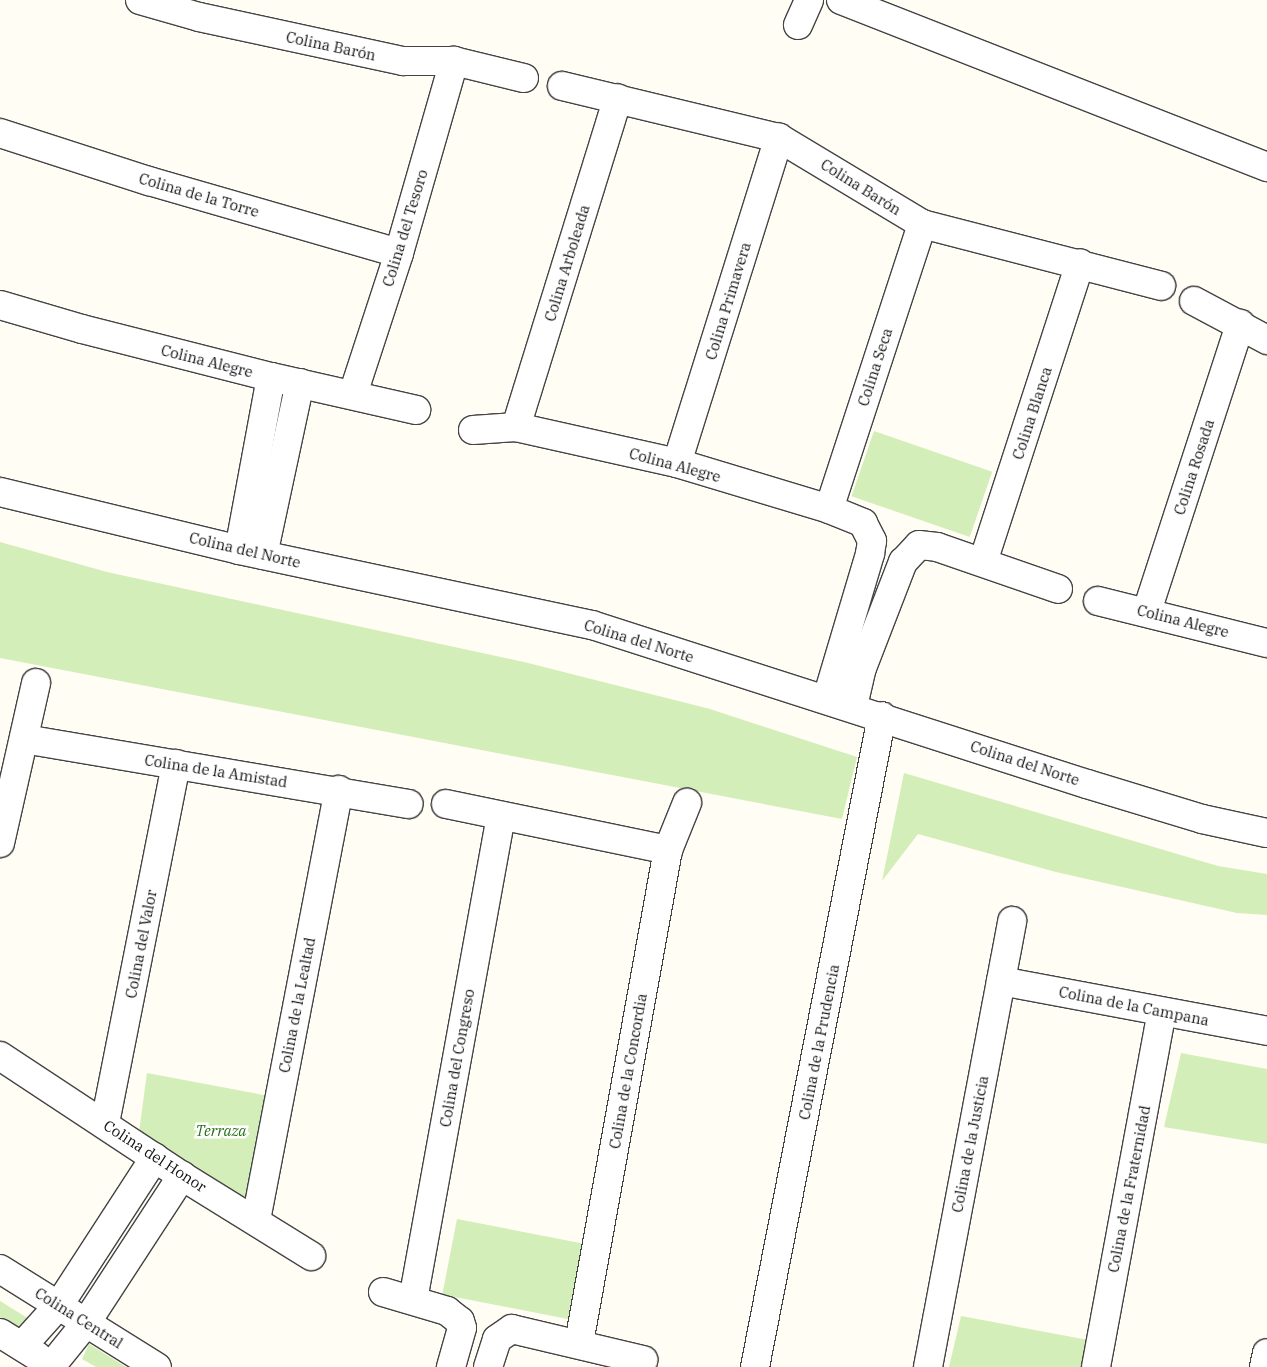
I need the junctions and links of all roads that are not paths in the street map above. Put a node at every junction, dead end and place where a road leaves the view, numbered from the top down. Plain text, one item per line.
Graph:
1 (140, 0) edge
2 (809, 0) edge
3 (841, 0) edge
4 (798, 25) dead end
5 (454, 61) junction
6 (524, 78) dead end
7 (562, 86) dead end
8 (618, 98) junction
9 (0, 133) edge
10 (779, 138) junction
11 (1267, 168) edge
12 (922, 224) junction
13 (399, 253) junction
14 (1080, 263) junction
15 (1161, 286) dead end
16 (1194, 301) dead end
17 (0, 305) edge
18 (1240, 324) junction
19 (1267, 340) edge
20 (271, 377) junction
21 (300, 383) junction
22 (353, 394) junction
23 (416, 410) dead end
24 (516, 427) junction
25 (472, 430) dead end
26 (677, 463) junction
27 (0, 492) edge
28 (829, 509) junction
29 (251, 552) junction
30 (983, 562) junction
31 (1058, 589) dead end
32 (1098, 600) dead end
33 (1147, 611) junction
34 (1267, 643) edge
35 (36, 683) dead end
36 (827, 698) junction
37 (853, 706) junction
38 (882, 716) junction
39 (24, 739) junction
40 (176, 764) junction
41 (339, 790) junction
42 (687, 803) dead end
43 (409, 804) dead end
44 (446, 804) dead end
45 (501, 817) junction
46 (1267, 833) edge
47 (0, 843) edge
48 (668, 850) junction
49 (1012, 921) dead end
50 (1002, 981) junction
51 (1162, 1012) junction
52 (1267, 1031) edge
53 (0, 1056) edge
54 (105, 1123) junction
55 (155, 1157) junction
56 (182, 1176) junction
57 (256, 1220) junction
58 (311, 1256) dead end
59 (0, 1269) edge
60 (383, 1292) dead end
61 (413, 1300) junction
62 (59, 1305) junction
63 (86, 1323) junction
64 (11, 1339) edge
65 (579, 1343) junction
66 (1267, 1354) edge
67 (643, 1360) dead end
68 (53, 1366) edge
69 (157, 1367) edge
70 (451, 1367) edge
71 (488, 1367) edge
72 (755, 1367) edge
73 (928, 1367) edge
74 (1096, 1367) edge
75 (1264, 1367) edge

1 - 5 street, Colina Barón
2 - 4 street
3 - 11 street
5 - 6 street, Colina Barón
5 - 13 street, Colina del Tesoro
7 - 8 street, Colina Barón
8 - 10 street, Colina Barón
8 - 24 street, Colina Arboleada
9 - 13 street, Colina de la Torre
10 - 12 street, Colina Barón
10 - 26 street, Colina Primavera
12 - 14 street, Colina Barón
12 - 28 street, Colina Seca
13 - 22 street, Colina del Tesoro
14 - 15 street, Colina Barón
14 - 30 street, Colina Blanca
16 - 18 street
17 - 20 street, Colina Alegre
18 - 19 street
18 - 33 street, Colina Rosada
20 - 21 street, Colina Alegre
20 - 29 street
21 - 22 street, Colina Alegre
21 - 29 street
22 - 23 street, Colina Alegre
24 - 25 street, Colina Alegre
24 - 26 street, Colina Alegre
26 - 28 street, Colina Alegre
27 - 29 street, Colina del Norte
28 - 36 street, Colina Alegre
29 - 36 street, Colina del Norte
30 - 31 street
30 - 37 street
32 - 33 street, Colina Alegre
33 - 34 street, Colina Alegre
35 - 39 street
36 - 37 street, Colina del Norte
37 - 38 street, Colina del Norte
38 - 46 street, Colina del Norte
38 - 72 street, Colina de la Prudencia
39 - 40 street, Colina de la Amistad
39 - 47 street
40 - 41 street, Colina de la Amistad
40 - 54 street, Colina del Valor
41 - 43 street, Colina de la Amistad
41 - 57 street, Colina de la Lealtad
42 - 48 street, Colina de la Concordia
44 - 45 street
45 - 48 street
45 - 61 street, Colina del Congreso
48 - 65 street, Colina de la Concordia
49 - 50 street, Colina de la Justicia
50 - 51 street, Colina de la Campana
50 - 73 street, Colina de la Justicia
51 - 52 street, Colina de la Campana
51 - 74 street, Colina de la Fraternidad
53 - 54 street, Colina del Honor
54 - 55 street, Colina del Honor
55 - 56 street, Colina del Honor
55 - 62 street
56 - 57 street, Colina del Honor
56 - 63 street
57 - 58 street, Colina del Honor
59 - 62 street, Colina Central
60 - 61 street
61 - 70 street
62 - 63 street, Colina Central
62 - 64 street
63 - 68 street
63 - 69 street, Colina Central
64 - 68 street
65 - 67 street
65 - 71 street
66 - 75 street

